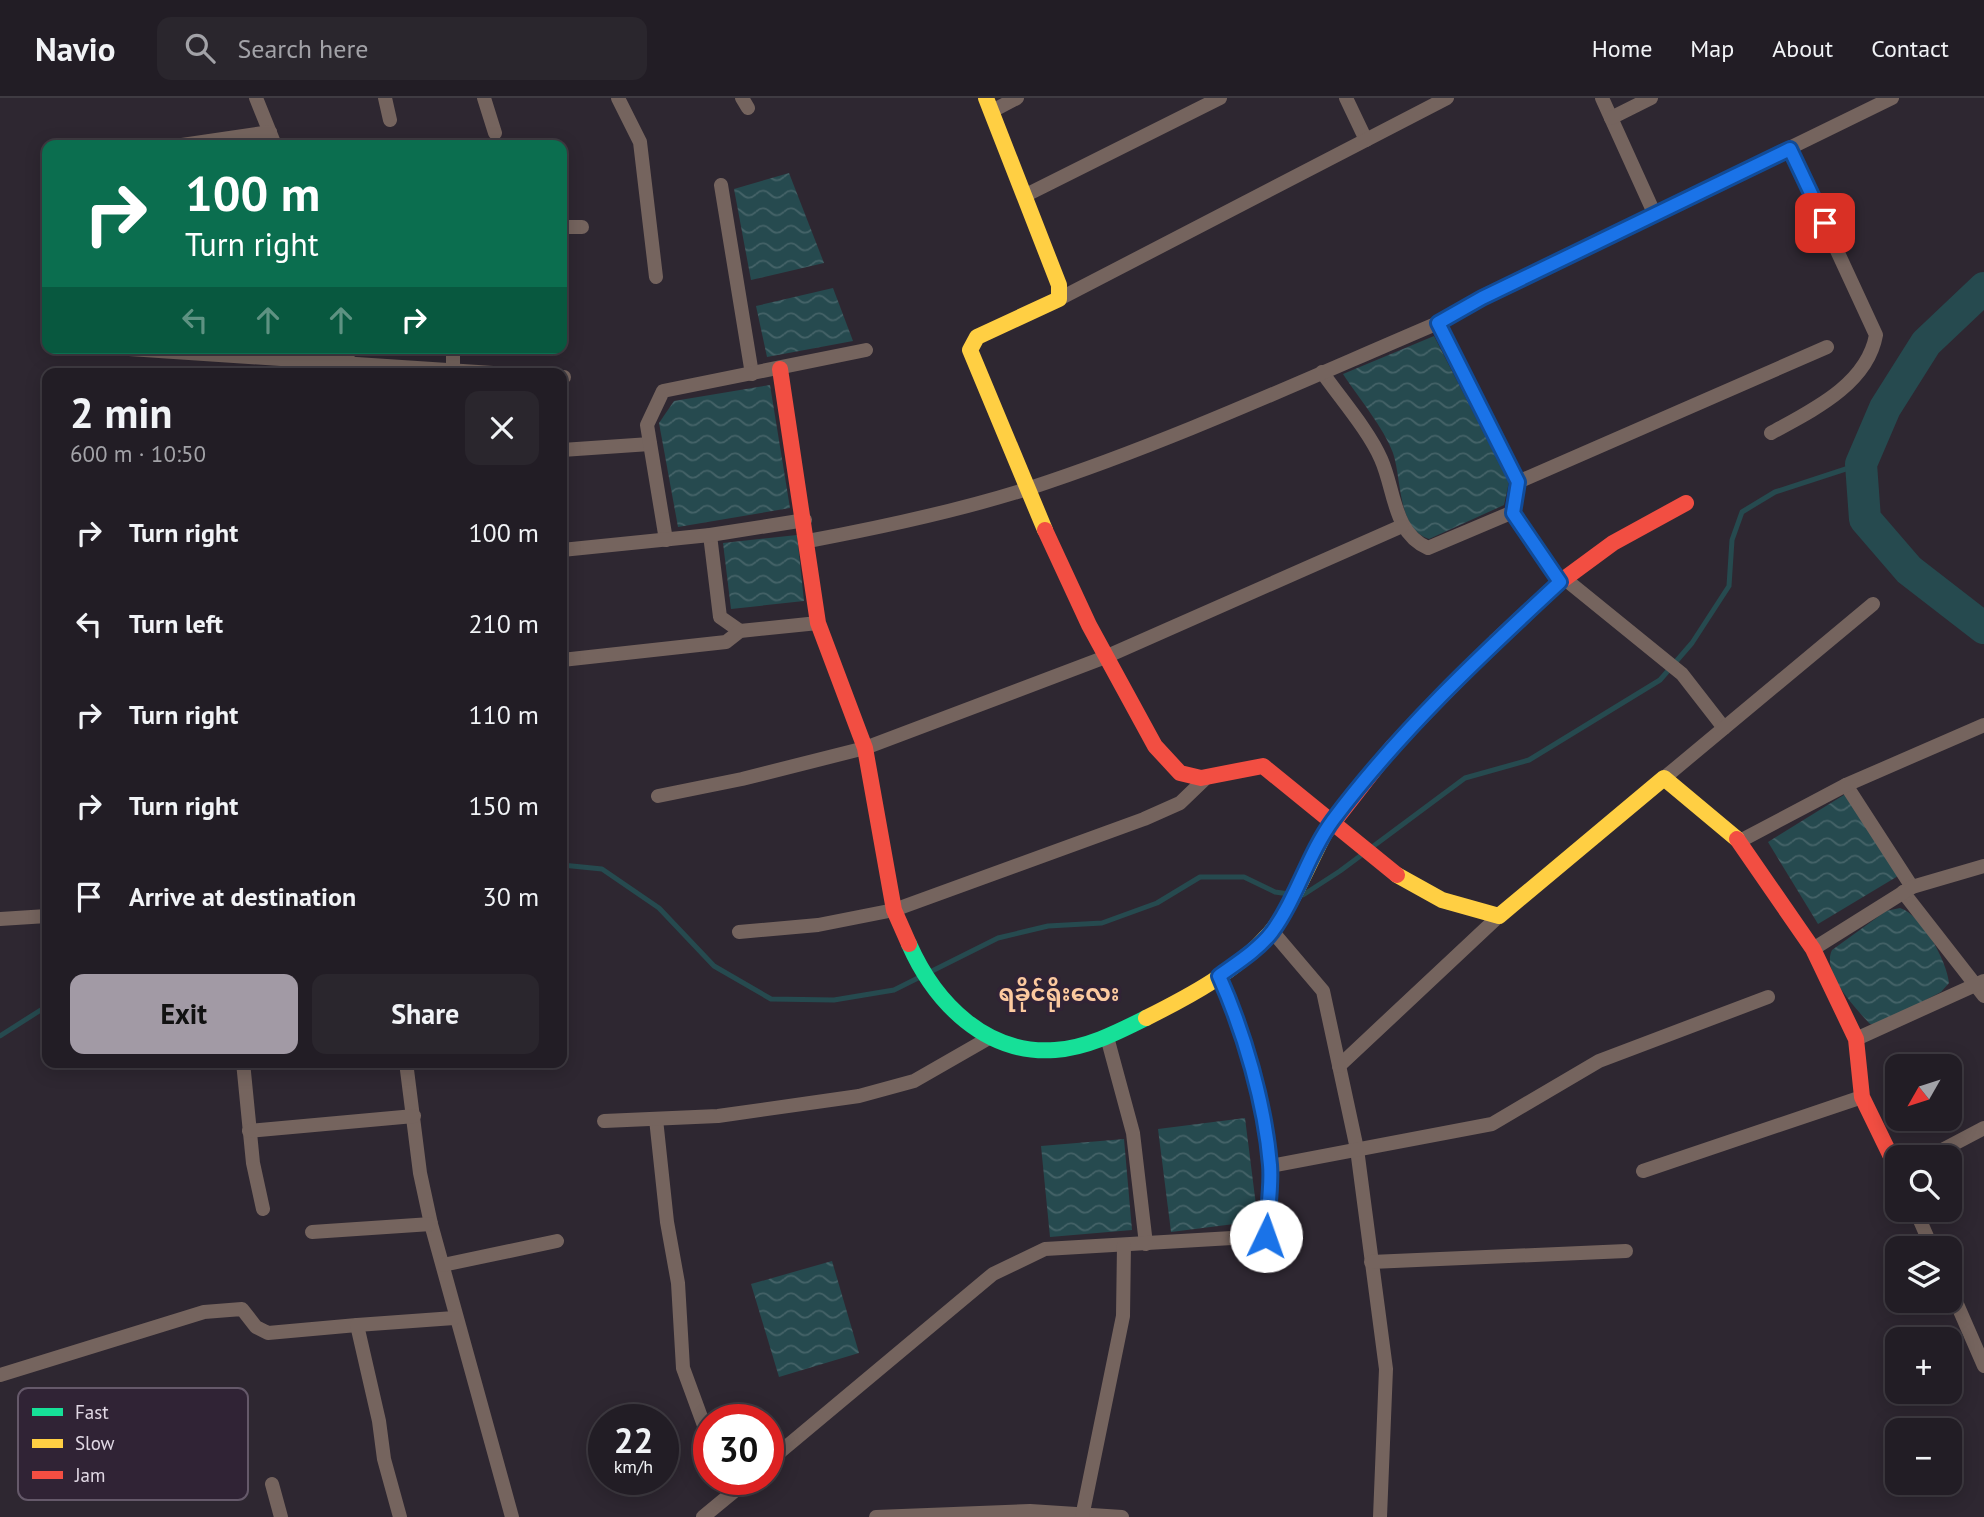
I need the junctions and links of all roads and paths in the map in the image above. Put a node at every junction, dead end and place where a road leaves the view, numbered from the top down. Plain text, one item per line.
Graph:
1 (256, 98) edge
2 (386, 98) edge
3 (484, 98) edge
4 (618, 98) edge
5 (1017, 98) edge
6 (1220, 98) edge
7 (1346, 98) edge
8 (1447, 98) edge
9 (1602, 98) edge
10 (1651, 98) edge
11 (1892, 98) edge
12 (989, 105) edge
13 (1611, 118) junction
14 (390, 120) dead end
15 (495, 133) dead end
16 (272, 138) edge
17 (247, 140) edge
18 (1366, 140) junction
19 (1790, 149) junction
20 (721, 185) dead end
21 (1026, 195) junction
22 (1655, 215) junction
23 (567, 227) edge
24 (582, 228) dead end
25 (656, 276) dead end
26 (1059, 299) junction
27 (1438, 323) junction
28 (1827, 347) dead end
29 (866, 350) dead end
30 (176, 354) edge
31 (347, 356) edge
32 (290, 366) edge
33 (438, 368) edge
34 (780, 369) junction
35 (1322, 372) junction
36 (752, 374) junction
37 (1771, 433) dead end
38 (650, 444) junction
39 (567, 450) edge
40 (1518, 482) junction
41 (1027, 488) junction
42 (1686, 503) dead end
43 (1513, 513) junction
44 (805, 520) junction
45 (1402, 526) junction
46 (710, 535) junction
47 (666, 540) junction
48 (808, 541) junction
49 (567, 550) edge
50 (1563, 580) junction
51 (1873, 604) dead end
52 (818, 623) junction
53 (740, 631) junction
54 (1103, 658) junction
55 (567, 659) edge
56 (1984, 725) edge
57 (1724, 728) junction
58 (865, 748) junction
59 (1206, 778) junction
60 (1664, 778) junction
61 (1846, 785) junction
62 (658, 796) dead end
63 (1331, 822) junction
64 (1740, 841) junction
65 (1984, 866) edge
66 (1907, 890) junction
67 (894, 909) junction
68 (42, 916) edge
69 (1499, 916) junction
70 (0, 919) edge
71 (1272, 931) junction
72 (739, 932) dead end
73 (1813, 948) junction
74 (1219, 976) junction
75 (1982, 988) edge
76 (1768, 998) dead end
77 (1107, 1037) junction
78 (989, 1038) junction
79 (1856, 1039) junction
80 (1339, 1066) junction
81 (244, 1068) edge
82 (407, 1068) edge
83 (1862, 1097) junction
84 (414, 1116) junction
85 (656, 1119) junction
86 (604, 1121) dead end
87 (1984, 1128) edge
88 (249, 1131) junction
89 (1885, 1145) edge
90 (1952, 1145) edge
91 (1357, 1149) junction
92 (1270, 1166) junction
93 (1643, 1171) dead end
94 (263, 1209) dead end
95 (431, 1224) junction
96 (312, 1232) dead end
97 (556, 1241) dead end
98 (1146, 1244) junction
99 (1124, 1245) junction
100 (1626, 1251) dead end
101 (1371, 1262) junction
102 (443, 1265) junction
103 (1961, 1313) edge
104 (454, 1318) junction
105 (357, 1325) junction
106 (1983, 1362) edge
107 (0, 1375) edge
108 (696, 1404) edge
109 (784, 1449) edge
110 (272, 1484) dead end
111 (730, 1495) edge
112 (706, 1516) edge
113 (1082, 1516) edge
114 (281, 1517) edge
115 (400, 1517) edge
116 (512, 1517) edge
117 (876, 1517) edge
118 (1122, 1517) edge
119 (1380, 1517) edge

1 - 16 street
2 - 14 street
3 - 15 street
4 - 25 street
5 - 12 street
6 - 21 street
7 - 18 street
8 - 18 street
9 - 13 street
10 - 13 street
11 - 19 street
12 - 21 street
13 - 22 street
16 - 17 street
18 - 26 street
19 - 22 street
19 - 37 street
20 - 36 street
21 - 26 street
22 - 27 street
23 - 24 street
26 - 41 street
27 - 35 street
27 - 40 street
28 - 40 street
29 - 34 street
30 - 32 street
31 - 32 street
31 - 33 street
34 - 36 street
34 - 44 street
35 - 41 street
35 - 45 street
36 - 38 street
38 - 39 street
38 - 47 street
40 - 43 street
41 - 48 street
41 - 54 street
42 - 50 street
43 - 45 street
43 - 50 street
44 - 46 street
44 - 48 street
45 - 54 street
46 - 47 street
46 - 53 street
47 - 49 street
48 - 52 street
50 - 57 street
50 - 63 street
51 - 57 street
52 - 53 street
52 - 58 street
53 - 55 street
54 - 58 street
54 - 59 street
56 - 61 street
57 - 60 street
58 - 62 street
58 - 67 street
59 - 63 street
59 - 67 street
60 - 64 street
60 - 69 street
61 - 64 street
61 - 66 street
63 - 69 street
63 - 71 street
64 - 73 street
65 - 66 street
66 - 73 street
66 - 75 street
67 - 72 street
67 - 78 street
68 - 70 street
69 - 80 street
71 - 74 street
71 - 80 street
73 - 79 street
74 - 77 street
74 - 92 street
75 - 79 street
76 - 91 street
77 - 78 street
77 - 98 street
78 - 85 street
79 - 83 street
80 - 91 street
81 - 88 street
82 - 84 street
83 - 89 street
83 - 93 street
84 - 88 street
84 - 95 street
85 - 86 street
85 - 108 street
87 - 90 street
88 - 94 street
91 - 92 street
91 - 101 street
92 - 98 street
95 - 96 street
95 - 102 street
97 - 102 street
98 - 99 street
99 - 109 street
99 - 113 street
100 - 101 street
101 - 119 street
102 - 104 street
103 - 106 street
104 - 105 street
104 - 116 street
105 - 107 street
105 - 115 street
110 - 114 street
111 - 112 street
113 - 117 street
113 - 118 street

